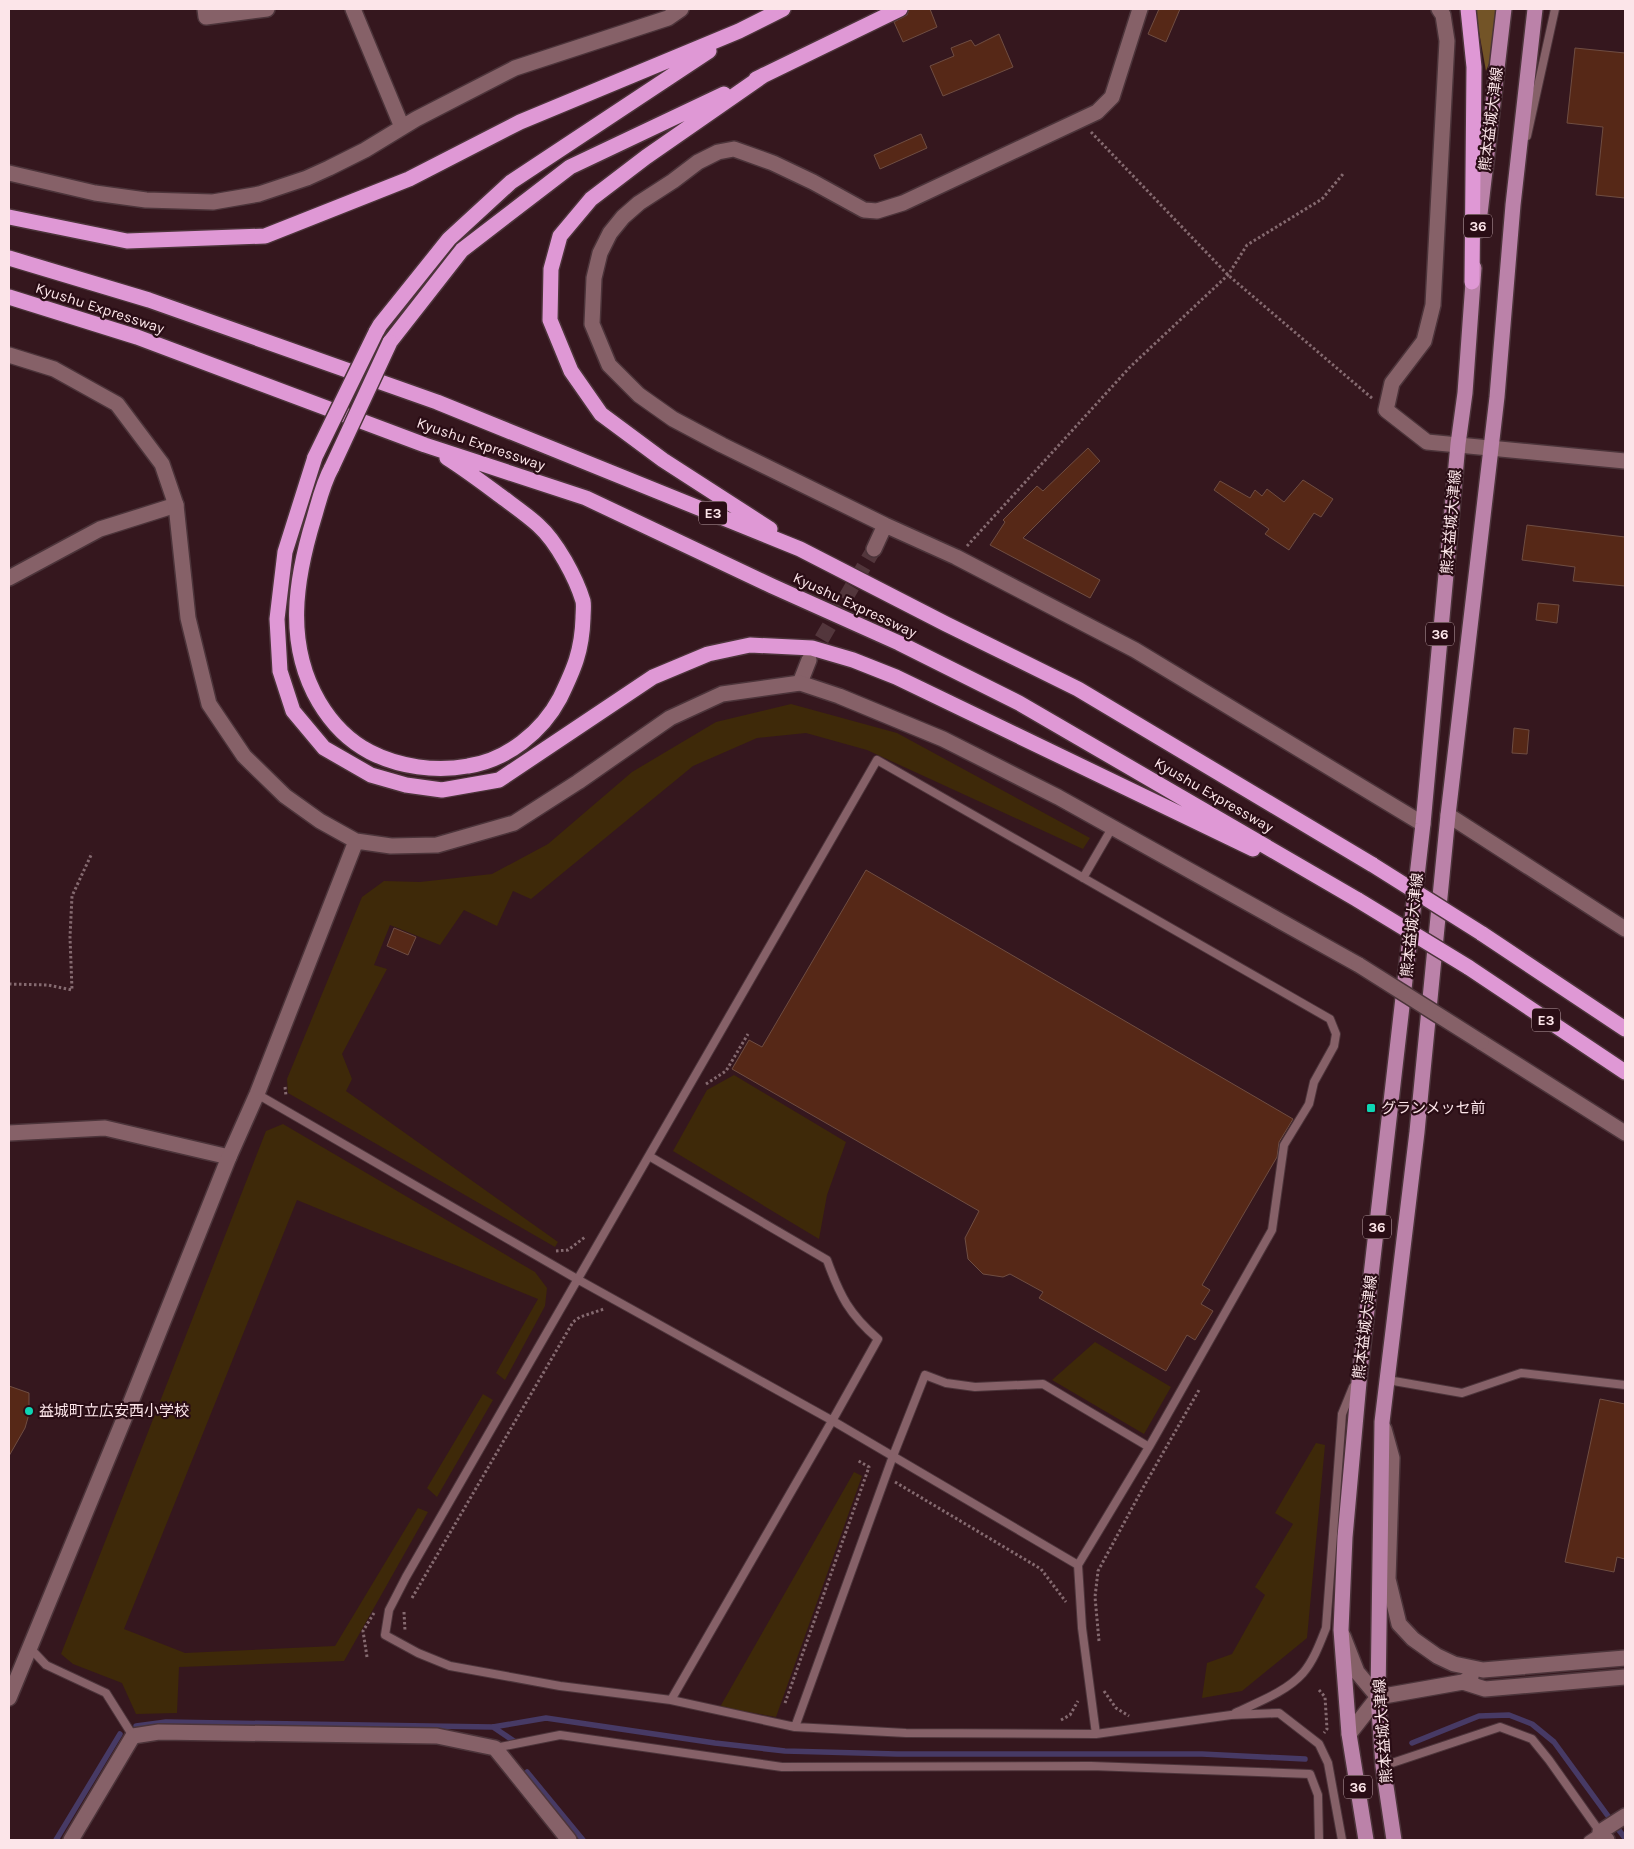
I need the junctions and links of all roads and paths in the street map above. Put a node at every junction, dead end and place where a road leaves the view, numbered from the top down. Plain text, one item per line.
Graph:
1 (204, 9) edge
2 (267, 9) edge
3 (353, 9) edge
4 (681, 9) edge
5 (784, 9) edge
6 (900, 9) edge
7 (1140, 9) edge
8 (1440, 9) edge
9 (1468, 9) edge
10 (1504, 9) edge
11 (1535, 9) edge
12 (1555, 9) edge
13 (739, 31) junction
14 (764, 75) junction
15 (1078, 120) junction
16 (402, 127) junction
17 (9, 173) edge
18 (1343, 174) dead end
19 (1513, 204) junction
20 (9, 217) edge
21 (9, 258) edge
22 (1228, 275) junction
23 (1472, 282) junction
24 (9, 297) edge
25 (9, 356) edge
26 (1386, 410) junction
27 (1458, 444) junction
28 (425, 445) junction
29 (1490, 447) junction
30 (1625, 461) edge
31 (176, 505) junction
32 (885, 525) junction
33 (800, 549) junction
34 (874, 549) tunnel mouth
35 (956, 557) junction
36 (9, 578) edge
37 (810, 660) tunnel mouth
38 (800, 683) junction
39 (1448, 816) junction
40 (1423, 824) junction
41 (1112, 828) junction
42 (356, 841) junction
43 (92, 853) dead end
44 (1083, 878) junction
45 (1358, 900) junction
46 (1625, 929) edge
47 (9, 984) edge
48 (1625, 1029) edge
49 (748, 1034) dead end
50 (1625, 1072) edge
51 (702, 1086) dead end
52 (285, 1087) dead end
53 (257, 1094) junction
54 (290, 1100) dead end
55 (9, 1133) edge
56 (1625, 1133) edge
57 (649, 1156) junction
58 (229, 1157) junction
59 (589, 1234) dead end
60 (548, 1247) dead end
61 (577, 1279) junction
62 (604, 1309) dead end
63 (1360, 1371) junction
64 (1388, 1380) junction
65 (1625, 1385) edge
66 (1199, 1390) dead end
67 (832, 1421) junction
68 (1382, 1422) junction
69 (1149, 1447) junction
70 (894, 1456) junction
71 (857, 1460) dead end
72 (869, 1467) junction
73 (877, 1471) dead end
74 (893, 1480) dead end
75 (1078, 1565) junction
76 (1071, 1608) dead end
77 (1341, 1630) junction
78 (407, 1635) dead end
79 (1099, 1643) dead end
80 (30, 1648) junction
81 (1625, 1658) edge
82 (1483, 1670) junction
83 (1625, 1676) edge
84 (1463, 1682) junction
85 (1103, 1690) dead end
86 (1319, 1690) dead end
87 (1378, 1697) junction
88 (9, 1698) edge
89 (671, 1700) junction
90 (785, 1703) dead end
91 (1231, 1715) junction
92 (1132, 1718) dead end
93 (795, 1727) junction
94 (1096, 1734) junction
95 (1323, 1734) dead end
96 (1349, 1734) junction
97 (133, 1736) junction
98 (495, 1748) junction
99 (1383, 1766) junction
100 (1625, 1816) edge
101 (1598, 1838) edge
102 (71, 1840) edge
103 (569, 1840) edge
104 (1319, 1840) edge
105 (1342, 1840) edge
106 (1366, 1840) edge
107 (1394, 1840) edge

1 - 2 street
3 - 16 street
4 - 16 street
5 - 13 highway
6 - 14 highway
7 - 15 street
8 - 26 street
9 - 23 highway
10 - 23 main road, 熊本益城大津線 / 36
11 - 19 main road, 熊本益城大津線 / 36
12 - 19 lane
13 - 20 highway
13 - 45 highway, bridge
14 - 28 highway, bridge
14 - 33 highway
15 - 22 path
15 - 32 street
16 - 17 street
18 - 22 path
19 - 29 main road, 熊本益城大津線 / 36
21 - 33 highway, Kyushu Expressway / E3
22 - 26 path
22 - 35 path
23 - 27 main road, 熊本益城大津線 / 36
24 - 28 highway, Kyushu Expressway / E3
25 - 31 street
26 - 27 street
27 - 29 street
27 - 40 main road, 熊本益城大津線 / 36
28 - 45 highway, Kyushu Expressway / E3
29 - 30 street
29 - 39 main road, 熊本益城大津線 / 36
31 - 36 street
31 - 42 street
32 - 34 street
32 - 35 street
33 - 48 highway, Kyushu Expressway / E3, bridge
35 - 40 street
37 - 38 street
38 - 41 street
38 - 42 street
39 - 46 street
39 - 64 main road, 熊本益城大津線 / 36
40 - 63 main road, 熊本益城大津線 / 36
41 - 44 lane
41 - 56 street, bridge
42 - 53 street
43 - 47 path
44 - 57 lane
44 - 69 lane
45 - 50 highway, Kyushu Expressway / E3, bridge
49 - 51 path
52 - 54 path
53 - 58 street
53 - 61 lane
55 - 58 street
57 - 61 lane
57 - 67 lane
58 - 80 street
59 - 60 path
61 - 67 lane
61 - 89 lane
62 - 78 path
63 - 77 main road, 熊本益城大津線 / 36
63 - 91 lane
64 - 65 lane
64 - 68 main road, 熊本益城大津線 / 36
66 - 79 path
67 - 70 lane
67 - 89 lane
68 - 82 street
68 - 87 main road, 熊本益城大津線 / 36
69 - 70 lane
69 - 75 lane
70 - 75 lane
70 - 93 lane
71 - 72 path
72 - 73 path
72 - 90 path
74 - 76 path
75 - 94 lane
77 - 87 street
77 - 96 main road, 熊本益城大津線 / 36
80 - 88 street
80 - 97 lane
81 - 82 street
82 - 84 street
83 - 84 street
84 - 87 street
85 - 92 path
86 - 95 path
87 - 96 street
87 - 99 main road, 熊本益城大津線 / 36
89 - 93 lane
91 - 94 lane
91 - 105 lane
93 - 94 lane
96 - 106 main road, 熊本益城大津線 / 36
97 - 98 street
97 - 102 street
98 - 103 street
98 - 104 lane
99 - 101 lane
99 - 107 main road, 熊本益城大津線 / 36
100 - 101 street

